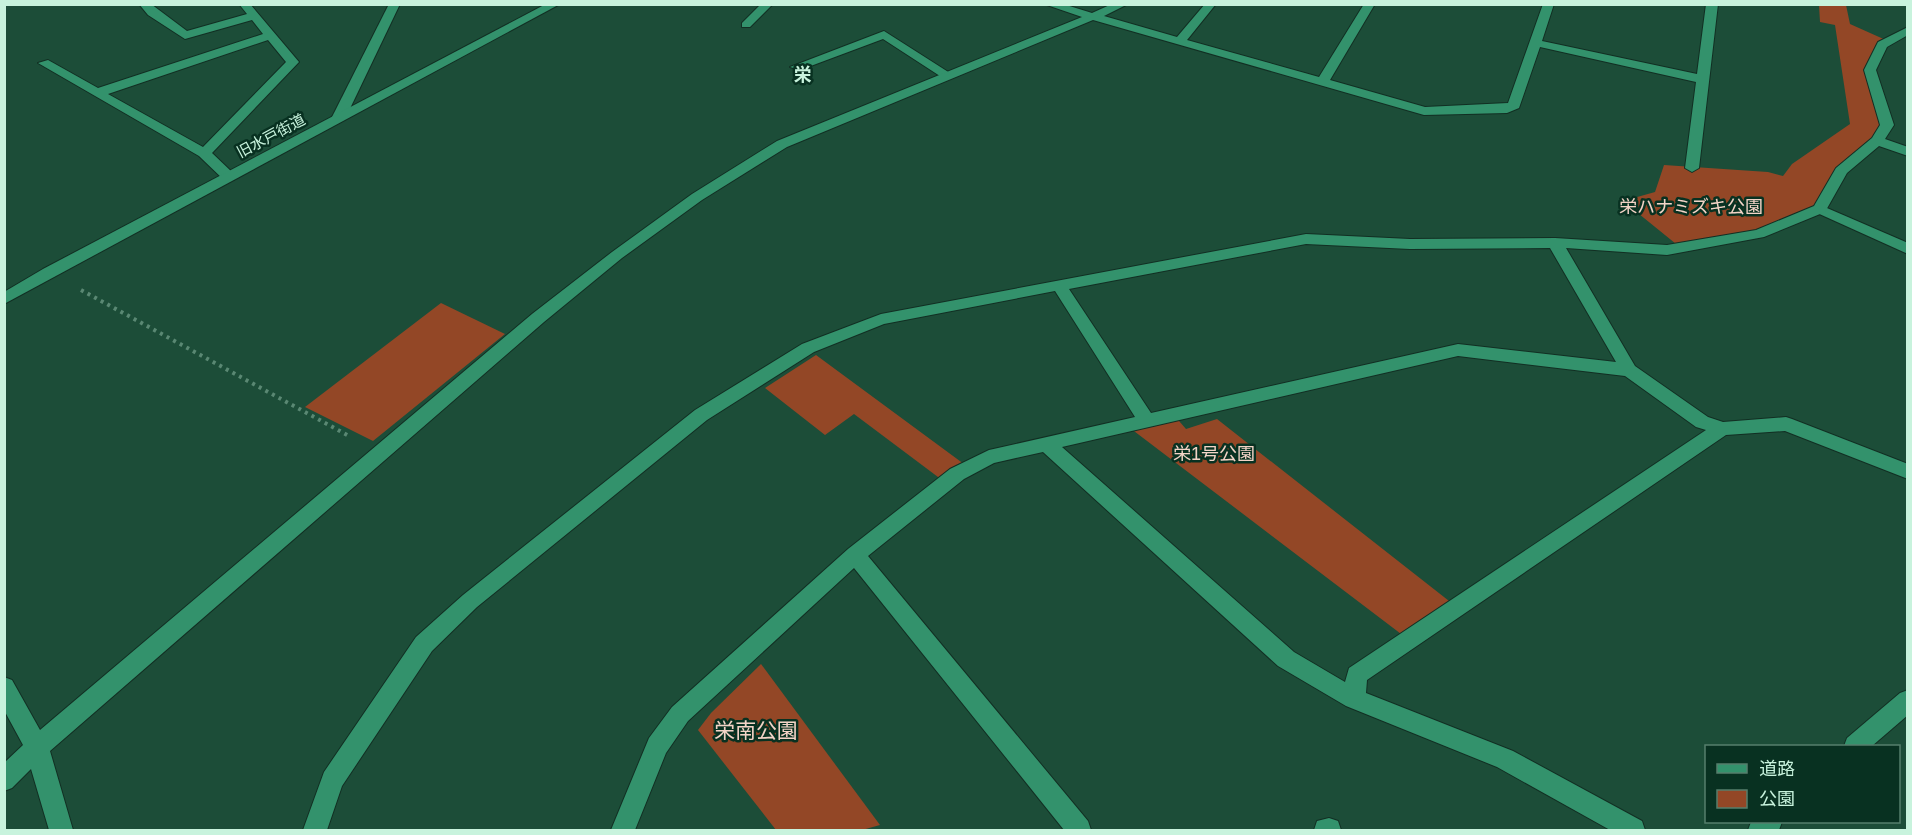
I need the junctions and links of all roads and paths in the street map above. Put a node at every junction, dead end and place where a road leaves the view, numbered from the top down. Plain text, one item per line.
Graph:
1 (144, 4) edge
2 (244, 4) edge
3 (395, 4) edge
4 (555, 4) edge
5 (768, 4) edge
6 (1049, 4) edge
7 (1123, 4) edge
8 (1211, 4) edge
9 (1370, 4) edge
10 (1548, 4) edge
11 (1712, 4) edge
12 (254, 16) junction
13 (1094, 16) junction
14 (746, 25) dead end
15 (1908, 30) edge
16 (270, 35) junction
17 (1181, 40) junction
18 (1536, 43) junction
19 (45, 63) dead end
20 (796, 66) dead end
21 (947, 75) junction
22 (1702, 79) junction
23 (1322, 83) junction
24 (97, 93) junction
25 (338, 119) junction
26 (1877, 141) junction
27 (1908, 152) edge
28 (204, 153) junction
29 (1692, 168) dead end
30 (229, 177) junction
31 (1820, 209) junction
32 (1555, 243) junction
33 (1908, 249) edge
34 (49, 273) junction
35 (1059, 286) junction
36 (4, 299) edge
37 (1629, 370) junction
38 (1146, 420) junction
39 (1722, 429) junction
40 (1048, 445) junction
41 (379, 452) junction
42 (1908, 472) edge
43 (855, 555) junction
44 (4, 687) edge
45 (1354, 699) junction
46 (1908, 700) edge
47 (1857, 745) edge
48 (37, 747) junction
49 (4, 780) edge
50 (61, 831) edge
51 (315, 831) edge
52 (623, 831) edge
53 (1079, 831) edge
54 (1633, 831) edge

1 - 12 street
2 - 12 street
3 - 25 street
4 - 25 street, 旧水戸街道
5 - 14 street
6 - 13 street
7 - 13 street
8 - 17 street
9 - 23 street
10 - 18 street
11 - 22 street
12 - 16 street
13 - 17 street
13 - 21 street
15 - 26 street
16 - 24 street
16 - 28 street
17 - 23 street
18 - 22 street
18 - 23 street
19 - 24 street
20 - 21 street
21 - 41 street
22 - 29 street
24 - 28 street
25 - 30 street, 旧水戸街道
26 - 27 street
26 - 31 street
28 - 30 street
30 - 34 street, 旧水戸街道
31 - 32 street
31 - 33 street
32 - 35 street
32 - 37 street
34 - 36 street, 旧水戸街道
34 - 41 path
35 - 38 street
35 - 51 street
37 - 38 street
37 - 39 street
38 - 40 street
39 - 42 street
39 - 45 street
40 - 43 street
40 - 45 street
41 - 48 street
43 - 52 street
43 - 53 street
44 - 48 street
45 - 54 street
46 - 47 street
48 - 49 street
48 - 50 street

